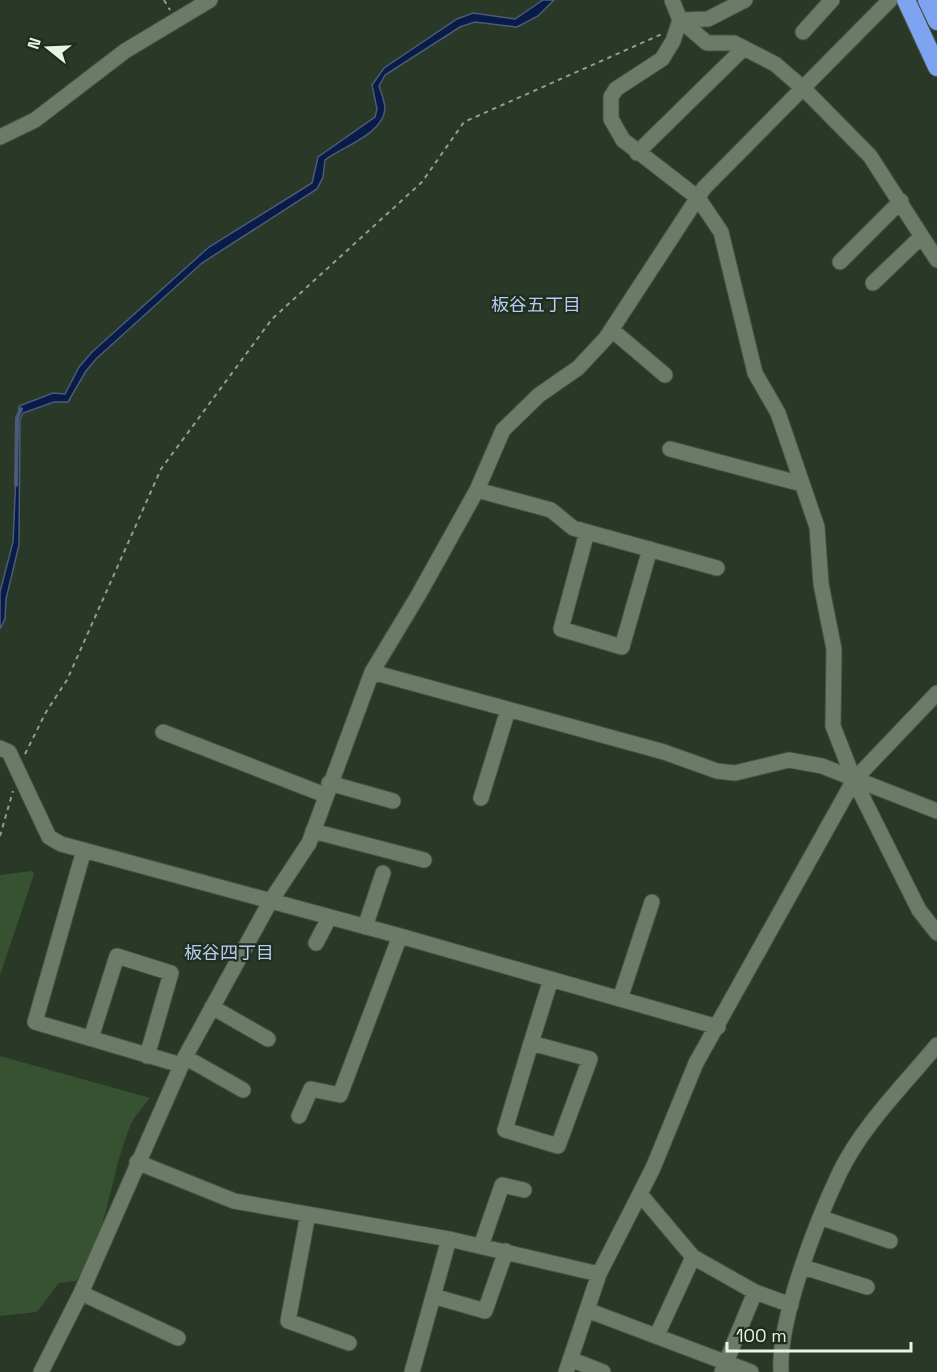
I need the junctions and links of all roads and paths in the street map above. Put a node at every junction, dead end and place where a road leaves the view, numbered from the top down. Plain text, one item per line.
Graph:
1 (210, 0) edge
2 (672, 0) edge
3 (745, 0) edge
4 (832, 0) edge
5 (906, 0) edge
6 (927, 0) edge
7 (881, 5) edge
8 (937, 21) edge
9 (677, 26) junction
10 (803, 32) dead end
11 (743, 49) junction
12 (937, 66) edge
13 (804, 89) junction
14 (0, 137) edge
15 (637, 153) junction
16 (698, 198) junction
17 (901, 201) junction
18 (921, 237) junction
19 (937, 260) edge
20 (840, 261) dead end
21 (873, 283) dead end
22 (612, 330) junction
23 (665, 375) dead end
24 (670, 449) dead end
25 (802, 484) junction
26 (477, 490) junction
27 (587, 532) junction
28 (650, 549) junction
29 (717, 568) dead end
30 (372, 672) junction
31 (937, 693) edge
32 (508, 710) junction
33 (163, 732) dead end
34 (0, 748) edge
35 (19, 773) junction
36 (854, 780) junction
37 (327, 789) junction
38 (481, 798) dead end
39 (393, 801) dead end
40 (937, 811) edge
41 (313, 831) junction
42 (0, 836) edge
43 (84, 850) junction
44 (424, 860) dead end
45 (383, 873) dead end
46 (270, 902) junction
47 (652, 902) dead end
48 (329, 918) junction
49 (365, 927) junction
50 (937, 933) edge
51 (400, 936) junction
52 (316, 942) dead end
53 (550, 979) junction
54 (620, 999) junction
55 (212, 1007) junction
56 (718, 1027) junction
57 (92, 1038) junction
58 (268, 1039) dead end
59 (531, 1043) junction
60 (937, 1045) edge
61 (147, 1056) junction
62 (183, 1061) junction
63 (243, 1090) dead end
64 (299, 1116) dead end
65 (137, 1162) junction
66 (524, 1191) dead end
67 (640, 1194) junction
68 (308, 1214) junction
69 (822, 1218) junction
70 (449, 1239) junction
71 (890, 1241) dead end
72 (481, 1246) junction
73 (506, 1251) junction
74 (693, 1257) junction
75 (803, 1267) junction
76 (599, 1274) junction
77 (867, 1287) dead end
78 (755, 1292) junction
79 (81, 1293) junction
80 (433, 1296) junction
81 (791, 1305) junction
82 (587, 1310) junction
83 (657, 1335) junction
84 (178, 1338) dead end
85 (349, 1343) dead end
86 (568, 1365) edge
87 (724, 1367) edge
88 (41, 1372) edge
89 (412, 1372) edge
90 (603, 1372) edge
91 (751, 1372) edge
92 (781, 1372) edge

1 - 14 street
2 - 9 street
3 - 9 street
4 - 10 street
5 - 12 highway
6 - 8 highway
7 - 13 street
9 - 11 street
9 - 15 street
9 - 35 path
11 - 13 street
11 - 15 street
13 - 16 street
13 - 17 street
15 - 16 street
16 - 22 street
16 - 25 street
17 - 18 street
17 - 20 street
18 - 19 street
18 - 21 street
22 - 23 street
22 - 26 street
24 - 25 street
25 - 36 street
26 - 27 street
26 - 30 street
27 - 28 street
27 - 28 street
28 - 29 street
30 - 32 street
30 - 37 street
31 - 36 street
32 - 36 street
32 - 38 street
33 - 37 street
34 - 35 street
35 - 42 path
35 - 43 street
36 - 40 street
36 - 50 street
36 - 56 street
37 - 39 street
37 - 41 street
41 - 44 street
41 - 46 street
43 - 46 street
43 - 57 street
45 - 49 street
46 - 48 street
46 - 55 street
47 - 54 street
48 - 49 street
48 - 52 street
49 - 51 street
51 - 53 street
51 - 64 street
53 - 54 street
53 - 59 street
54 - 56 street
55 - 58 street
55 - 62 street
56 - 67 street
57 - 61 street
57 - 61 street
59 - 59 street
60 - 69 street
61 - 62 street
62 - 63 street
62 - 65 street
65 - 68 street
65 - 79 street
66 - 72 street
67 - 74 street
67 - 76 street
68 - 70 street
68 - 85 street
69 - 71 street
69 - 75 street
70 - 72 street
70 - 80 street
72 - 73 street
73 - 76 street
73 - 80 street
74 - 78 street
74 - 83 street
75 - 77 street
75 - 81 street
76 - 82 street
78 - 81 street
78 - 87 street
79 - 84 street
79 - 88 street
80 - 89 street
81 - 92 street
82 - 83 street
82 - 86 street
83 - 87 street
86 - 90 street
87 - 91 street

